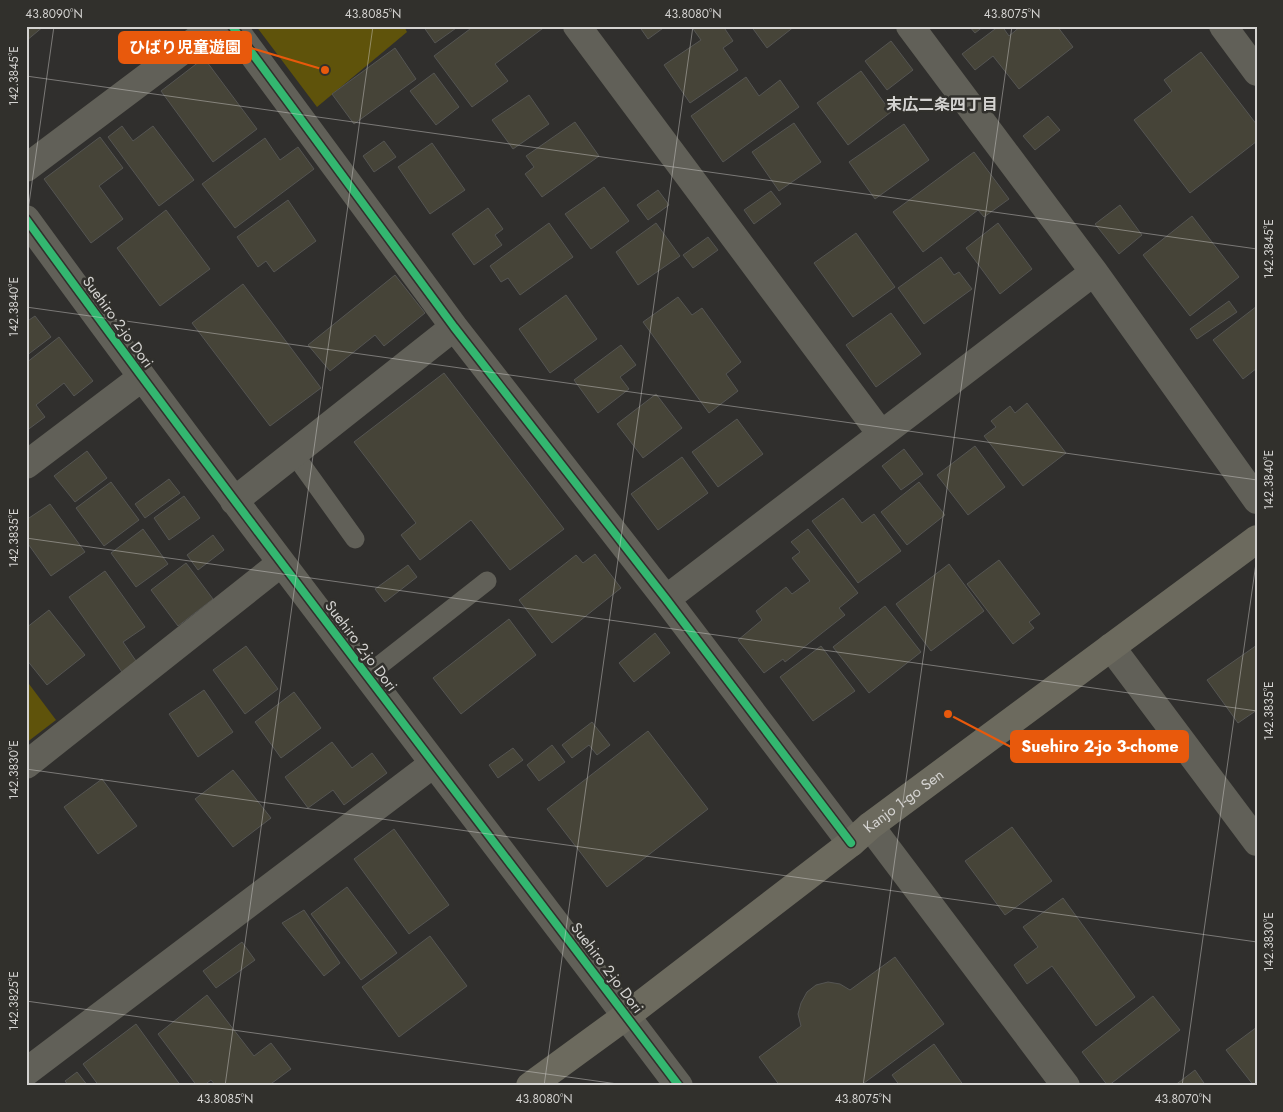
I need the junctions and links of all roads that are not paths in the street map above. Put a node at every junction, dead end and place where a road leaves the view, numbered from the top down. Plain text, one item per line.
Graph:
1 (215, 26) edge
2 (232, 26) edge
3 (577, 26) edge
4 (910, 26) edge
5 (1222, 26) edge
6 (1257, 72) edge
7 (26, 168) edge
8 (26, 219) edge
9 (1094, 272) junction
10 (454, 327) junction
11 (142, 378) junction
12 (881, 434) junction
13 (294, 454) junction
14 (26, 465) edge
15 (1257, 500) edge
16 (234, 501) junction
17 (355, 539) dead end
18 (1257, 539) edge
19 (281, 563) junction
20 (487, 581) dead end
21 (666, 599) junction
22 (1110, 647) junction
23 (366, 676) junction
24 (433, 764) junction
25 (26, 765) edge
26 (861, 835) junction
27 (1257, 842) edge
28 (626, 1016) junction
29 (26, 1072) edge
30 (530, 1086) edge
31 (679, 1086) edge
32 (1066, 1086) edge

1 - 7 street
2 - 10 street
3 - 12 street
4 - 9 street
5 - 6 street
8 - 11 street, Suehiro 2-jo Dori
9 - 12 street
9 - 15 street
10 - 13 street
10 - 21 street
11 - 14 street
11 - 16 street, Suehiro 2-jo Dori
12 - 21 street
13 - 16 street
13 - 17 lane
16 - 19 street, Suehiro 2-jo Dori
18 - 22 main road, Kanjo 1-go Sen
19 - 23 street, Suehiro 2-jo Dori
19 - 25 street
20 - 23 lane
21 - 26 street
22 - 26 main road, Kanjo 1-go Sen
22 - 27 street
23 - 24 street, Suehiro 2-jo Dori
24 - 28 street, Suehiro 2-jo Dori
24 - 29 street
26 - 28 main road, Kanjo 1-go Sen
26 - 32 street
28 - 30 main road, Kanjo 1-go Sen
28 - 31 street, Suehiro 2-jo Dori

